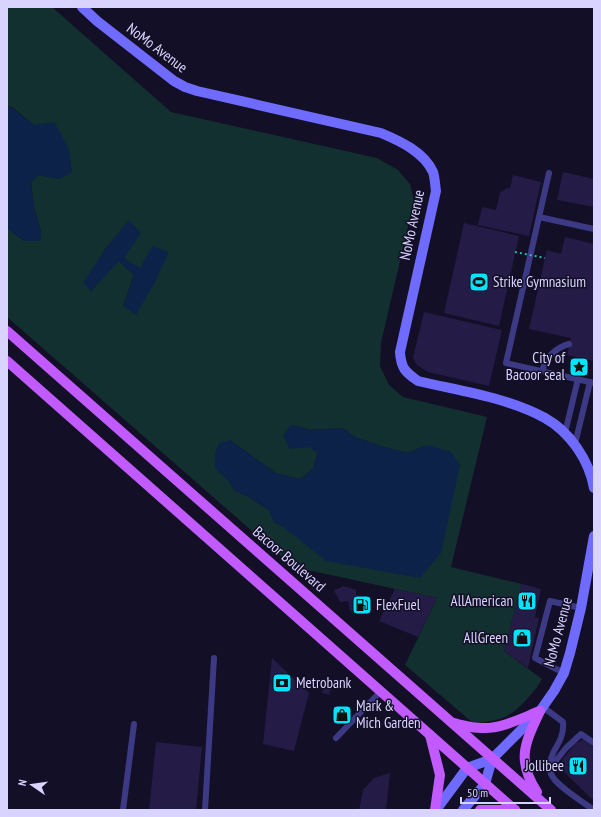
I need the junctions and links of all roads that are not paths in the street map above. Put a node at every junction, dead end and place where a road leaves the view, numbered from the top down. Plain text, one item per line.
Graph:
1 (82, 7) edge
2 (549, 173) dead end
3 (539, 217) junction
4 (594, 230) edge
5 (7, 330) edge
6 (569, 344) dead end
7 (7, 361) edge
8 (542, 371) junction
9 (578, 380) junction
10 (592, 383) edge
11 (566, 433) junction
12 (575, 444) junction
13 (594, 488) edge
14 (594, 536) edge
15 (581, 608) junction
16 (214, 658) dead end
17 (564, 673) junction
18 (381, 691) junction
19 (542, 709) junction
20 (453, 723) junction
21 (134, 724) dead end
22 (430, 735) junction
23 (336, 738) dead end
24 (594, 743) edge
25 (492, 759) junction
26 (467, 768) junction
27 (550, 768) junction
28 (485, 784) junction
29 (543, 802) junction
30 (123, 810) edge
31 (205, 810) edge
32 (436, 810) edge
33 (463, 810) edge
34 (480, 810) edge
35 (515, 810) edge
36 (551, 810) edge
37 (594, 810) edge

1 - 11 street, NoMo Avenue
2 - 3 lane
3 - 4 lane
3 - 8 lane
5 - 20 main road, Bacoor Boulevard
6 - 8 lane
7 - 18 main road
8 - 9 lane
9 - 10 lane
9 - 11 lane
10 - 12 lane
11 - 12 street, NoMo Avenue
12 - 13 street, NoMo Avenue
14 - 15 street, NoMo Avenue
15 - 17 street, NoMo Avenue
15 - 17 lane
16 - 31 lane
17 - 19 street, NoMo Avenue
18 - 22 main road
18 - 23 lane
19 - 20 main road
19 - 25 street, NoMo Avenue
19 - 27 lane
19 - 29 main road
20 - 25 main road, Bacoor Boulevard
21 - 30 lane
22 - 26 main road
22 - 32 main road
24 - 27 lane
25 - 26 street, NoMo Avenue
25 - 28 street, NoMo Avenue
25 - 29 main road, Bacoor Boulevard
26 - 28 main road
26 - 32 street
27 - 37 lane
28 - 33 street, NoMo Avenue
28 - 35 main road
29 - 36 main road, Bacoor Boulevard
34 - 35 main road

